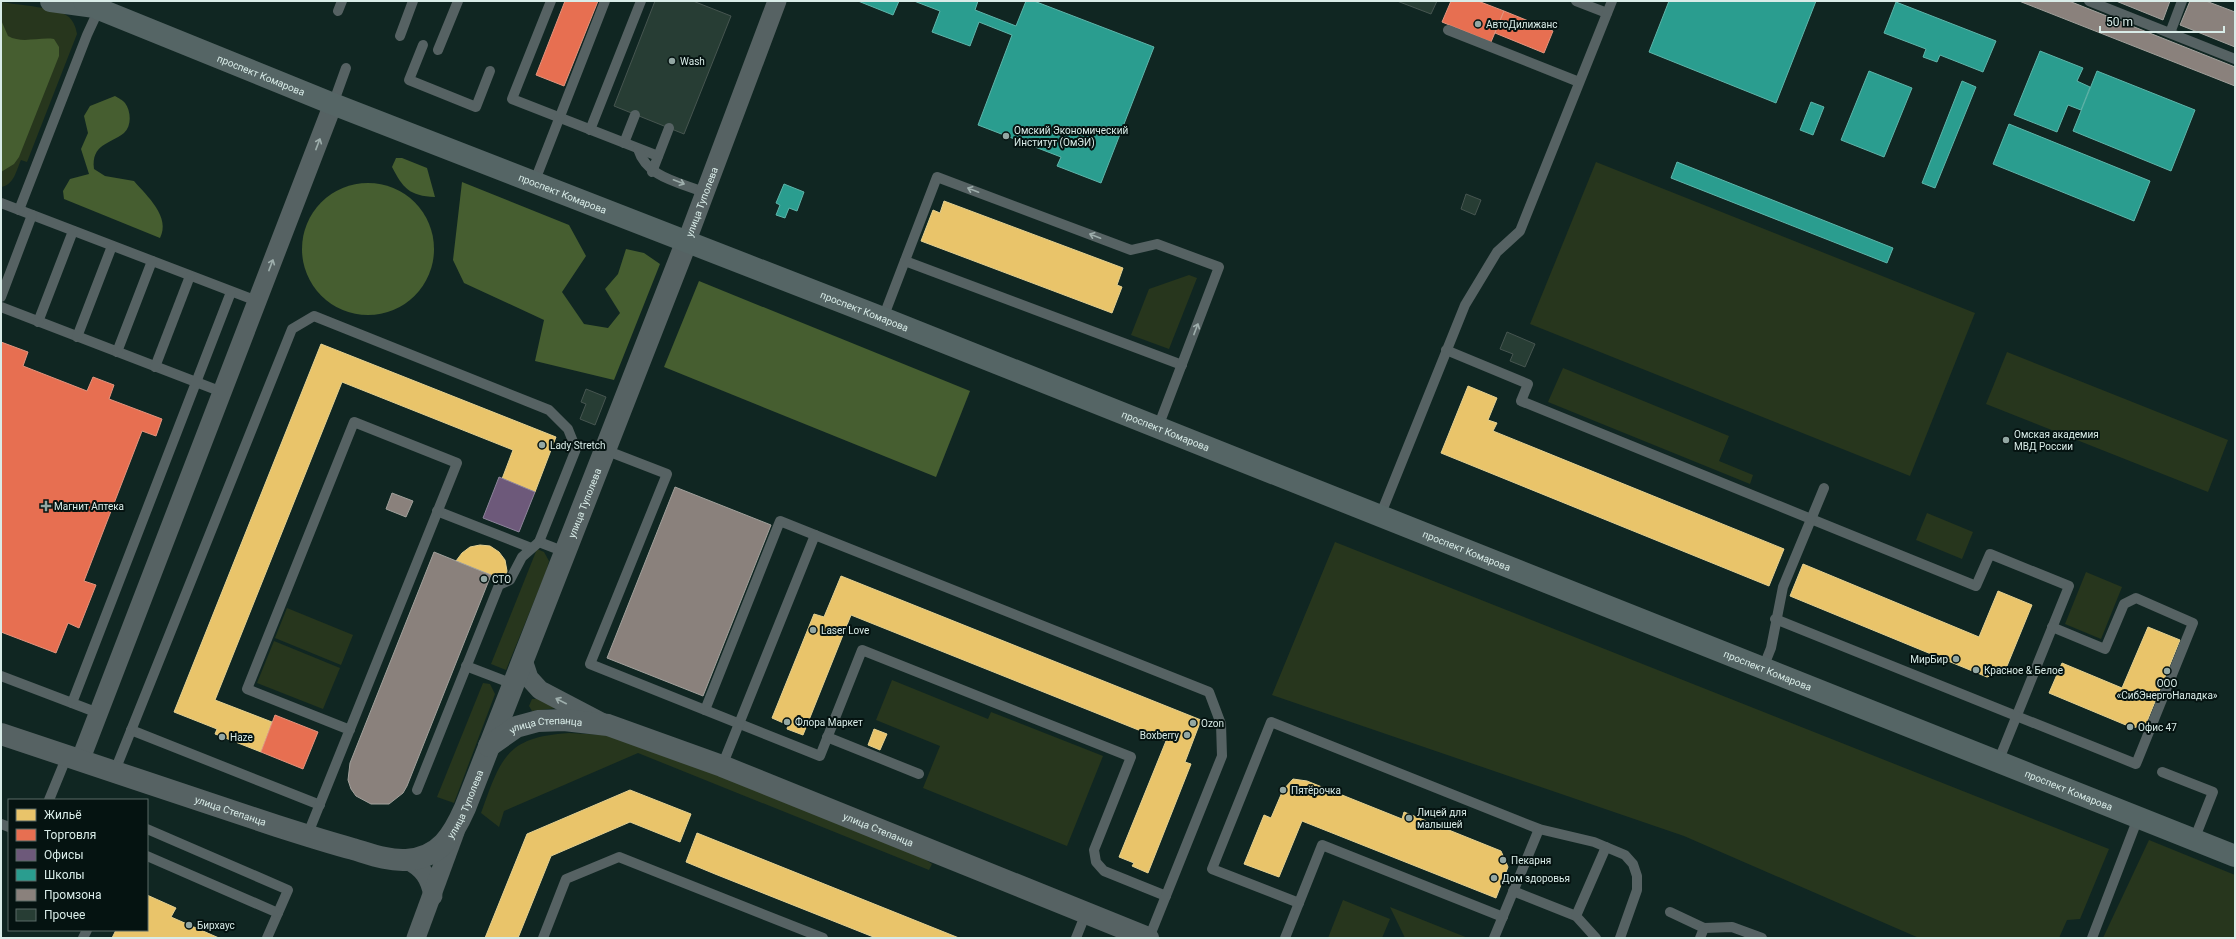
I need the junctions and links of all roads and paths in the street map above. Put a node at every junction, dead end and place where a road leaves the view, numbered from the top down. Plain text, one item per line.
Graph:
1 (51, 1) edge
2 (342, 1) edge
3 (414, 1) edge
4 (458, 1) edge
5 (551, 1) edge
6 (605, 1) edge
7 (641, 1) edge
8 (777, 1) edge
9 (1576, 1) edge
10 (1612, 1) edge
11 (2089, 1) edge
12 (2182, 1) edge
13 (93, 6) edge
14 (338, 11) dead end
15 (1607, 13) junction
16 (1448, 30) dead end
17 (2170, 33) junction
18 (400, 36) dead end
19 (423, 45) dead end
20 (438, 50) dead end
21 (2235, 59) edge
22 (346, 68) dead end
23 (490, 71) dead end
24 (1579, 82) junction
25 (333, 104) junction
26 (635, 115) dead end
27 (559, 118) junction
28 (669, 128) dead end
29 (590, 130) junction
30 (624, 143) junction
31 (638, 148) junction
32 (658, 156) junction
33 (652, 172) junction
34 (534, 183) junction
35 (706, 193) junction
36 (1, 203) edge
37 (19, 210) junction
38 (32, 215) junction
39 (73, 231) junction
40 (686, 243) junction
41 (112, 246) junction
42 (152, 261) junction
43 (905, 261) junction
44 (190, 276) junction
45 (231, 292) junction
46 (1, 297) edge
47 (257, 301) junction
48 (1, 307) edge
49 (883, 318) junction
50 (38, 322) junction
51 (77, 336) junction
52 (1446, 350) junction
53 (117, 352) junction
54 (1182, 365) junction
55 (155, 366) junction
56 (196, 382) junction
57 (222, 392) junction
58 (1158, 428) junction
59 (605, 450) junction
60 (1824, 488) dead end
61 (437, 511) junction
62 (1380, 516) junction
63 (1811, 519) junction
64 (815, 535) junction
65 (539, 542) junction
66 (531, 548) junction
67 (565, 552) junction
68 (1775, 619) junction
69 (2052, 627) junction
70 (523, 660) junction
71 (466, 666) junction
72 (1763, 668) junction
73 (1, 676) edge
74 (513, 684) junction
75 (72, 703) junction
76 (705, 710) junction
77 (98, 713) junction
78 (2016, 717) junction
79 (739, 724) junction
80 (608, 725) junction
81 (131, 730) junction
82 (350, 730) junction
83 (1, 734) edge
84 (827, 737) junction
85 (489, 746) junction
86 (73, 759) junction
87 (1998, 762) junction
88 (722, 766) junction
89 (2162, 772) dead end
90 (114, 773) junction
91 (919, 774) dead end
92 (417, 790) dead end
93 (50, 799) edge
94 (320, 805) junction
95 (2138, 818) junction
96 (148, 829) edge
97 (1539, 829) junction
98 (455, 832) junction
99 (307, 836) junction
100 (2194, 840) junction
101 (1606, 847) junction
102 (148, 856) edge
103 (2235, 856) edge
104 (407, 860) junction
105 (1513, 891) junction
106 (433, 896) junction
107 (1166, 896) junction
108 (1299, 904) junction
109 (1670, 912) dead end
110 (278, 913) junction
111 (1086, 913) junction
112 (1576, 916) junction
113 (1503, 917) junction
114 (1704, 928) junction
115 (269, 937) edge
116 (416, 938) edge
117 (543, 938) edge
118 (823, 938) edge
119 (1076, 938) edge
120 (1148, 938) edge
121 (1285, 938) edge
122 (1494, 938) edge
123 (1596, 938) edge
124 (1620, 938) edge
125 (1700, 938) edge
126 (1762, 938) edge
127 (2092, 938) edge

1 - 13 main road, проспект Комарова
2 - 14 lane
3 - 18 lane
4 - 20 lane
5 - 27 lane
6 - 27 lane
7 - 29 lane
8 - 35 street, улица Туполева
9 - 15 lane
10 - 15 lane
11 - 17 lane
12 - 17 lane
13 - 25 main road, проспект Комарова
13 - 37 lane
15 - 24 lane
16 - 24 lane
17 - 21 lane
19 - 23 lane
22 - 25 lane
24 - 52 lane
25 - 34 main road, проспект Комарова
47 -> 25 street
26 - 30 lane
27 - 29 lane
27 - 34 lane
28 - 32 lane
29 - 30 lane
30 - 31 lane
31 - 32 lane
31 - 33 lane
32 - 33 lane
33 -> 35 lane
34 - 40 main road, проспект Комарова
35 - 40 street, улица Туполева
36 - 37 lane
37 - 38 lane
38 - 39 lane
38 - 46 lane
39 - 41 lane
39 - 50 lane
40 - 49 main road, проспект Комарова
40 - 59 street, улица Туполева
41 - 42 lane
41 - 51 lane
42 - 44 lane
42 - 53 lane
43 - 49 lane
43 - 54 lane
54 -> 43 lane
44 - 45 lane
44 - 55 lane
45 - 47 lane
45 - 56 lane
47 - 57 street
48 - 50 lane
49 - 58 main road, проспект Комарова
50 - 51 lane
51 - 53 lane
52 - 62 lane
52 - 63 lane
53 - 55 lane
54 - 58 lane
55 - 56 lane
56 - 57 lane
56 - 75 lane
57 - 77 street
58 - 62 main road, проспект Комарова
59 - 67 street, улица Туполева
59 - 76 lane
60 - 63 lane
61 - 66 lane
61 - 82 lane
61 - 82 lane
62 - 72 main road, проспект Комарова
63 - 68 lane
63 - 69 lane
64 - 76 lane
64 - 79 lane
64 - 107 lane
65 - 66 lane
65 - 67 lane
65 - 81 lane
66 - 71 lane
67 - 70 street, улица Туполева
68 - 72 lane
68 - 78 lane
69 - 78 lane
69 - 78 lane
70 - 74 street, улица Туполева
80 -> 70 street, улица Степанца
71 - 74 lane
71 - 92 lane
72 - 87 main road, проспект Комарова
73 - 75 lane
74 - 85 street, улица Туполева
75 - 77 lane
76 - 79 lane
77 - 86 street
78 - 87 lane
79 - 84 lane
79 - 88 lane
80 - 85 street, улица Степанца
80 - 88 street, улица Степанца
81 - 90 lane
81 - 94 lane
82 - 94 lane
83 - 86 street, улица Степанца
84 - 91 lane
84 - 107 lane
85 - 98 street, улица Туполева
86 - 90 street, улица Степанца
86 - 93 lane
87 - 95 main road, проспект Комарова
88 - 111 street, улица Степанца
89 - 100 lane
90 - 99 street, улица Степанца
94 - 99 lane
95 - 100 main road, проспект Комарова
95 - 127 lane
96 - 110 lane
97 - 101 lane
97 - 105 lane
97 - 108 lane
98 - 104 street, улица Степанца
98 - 106 street, улица Туполева
99 - 104 street, улица Степанца
100 - 103 main road, проспект Комарова
101 - 112 lane
101 - 124 lane
102 - 110 lane
104 - 106 street
105 - 112 lane
105 - 113 lane
106 - 116 street, улица Туполева
107 - 120 lane
108 - 113 lane
108 - 121 lane
109 - 114 lane
110 - 115 lane
111 - 119 lane
111 - 120 street, улица Степанца
112 - 123 lane
113 - 122 lane
114 - 125 lane
114 - 126 lane
117 - 118 lane

